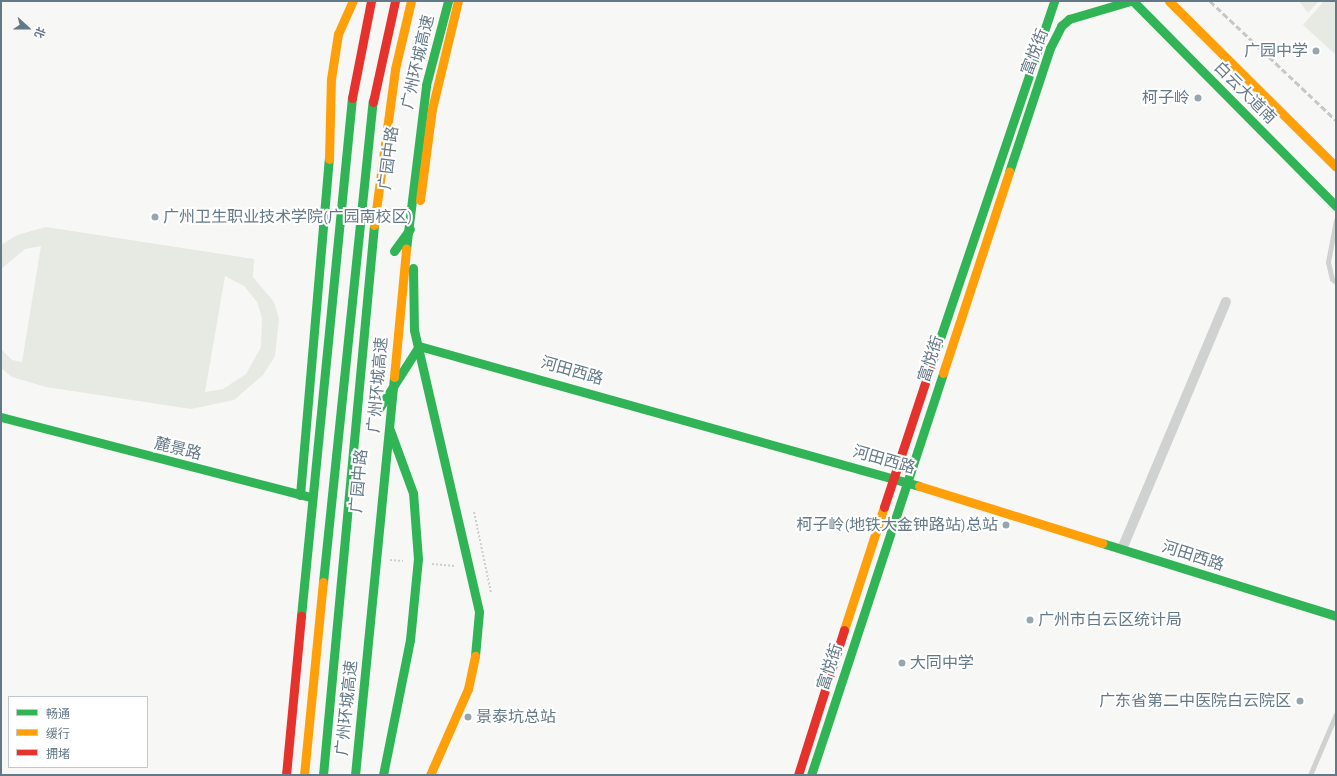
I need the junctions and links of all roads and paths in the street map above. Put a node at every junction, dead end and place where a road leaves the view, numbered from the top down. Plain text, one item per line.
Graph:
1 (353, 1) edge
2 (372, 1) edge
3 (395, 1) edge
4 (411, 1) edge
5 (448, 1) edge
6 (452, 1) edge
7 (458, 1) edge
8 (1054, 1) edge
9 (1132, 1) edge
10 (1169, 1) edge
11 (454, 13) junction
12 (388, 113) junction
13 (1336, 167) edge
14 (1336, 206) edge
15 (418, 219) junction
16 (1336, 220) edge
17 (396, 228) dead end
18 (370, 272) junction
19 (1336, 282) edge
20 (1226, 302) dead end
21 (340, 327) junction
22 (419, 346) junction
23 (383, 376) dead end
24 (380, 407) junction
25 (1, 417) edge
26 (893, 478) junction
27 (907, 482) junction
28 (300, 495) junction
29 (325, 499) junction
30 (349, 502) junction
31 (474, 512) dead end
32 (1122, 549) junction
33 (387, 560) dead end
34 (410, 562) dead end
35 (425, 563) dead end
36 (463, 567) dead end
37 (478, 568) dead end
38 (486, 569) junction
39 (861, 580) junction
40 (873, 584) junction
41 (492, 600) dead end
42 (1336, 616) edge
43 (1336, 714) edge
44 (286, 775) edge
45 (299, 775) edge
46 (304, 775) edge
47 (323, 775) edge
48 (348, 775) edge
49 (383, 775) edge
50 (430, 775) edge
51 (798, 775) edge
52 (811, 775) edge
53 (1310, 775) edge

1 - 28 main road
2 - 44 main road
3 - 46 main road
4 - 12 main road, 广园中路
5 - 48 main road, 广州环城高速
6 - 11 main road
7 - 11 main road
8 - 26 main road, 富悦街
9 - 14 main road, 白云大道南
9 - 27 main road, 富悦街
10 - 13 main road, 白云大道南
11 - 15 main road
12 - 18 main road, 广园中路
12 - 21 main road
15 - 17 main road
15 - 22 main road
16 - 19 lane
18 - 21 main road
18 - 30 main road, 广园中路
20 - 32 street
21 - 29 main road
22 - 24 main road
22 - 26 main road, 河田西路
22 - 50 main road
23 - 24 main road, 广园中路
24 - 48 main road, 广园中路
24 - 49 main road
25 - 28 main road, 麓景路
26 - 27 main road, 河田西路
26 - 39 main road, 富悦街
27 - 32 main road, 河田西路
27 - 40 main road, 富悦街
28 - 29 main road, 麓景路
29 - 30 main road, 麓景路
29 - 45 main road
30 - 47 main road, 广园中路
31 - 38 path
32 - 42 main road, 河田西路
33 - 34 path
35 - 36 path
37 - 38 path
38 - 41 path
39 - 40 main road
39 - 51 main road, 富悦街
40 - 52 main road, 富悦街
43 - 53 lane

